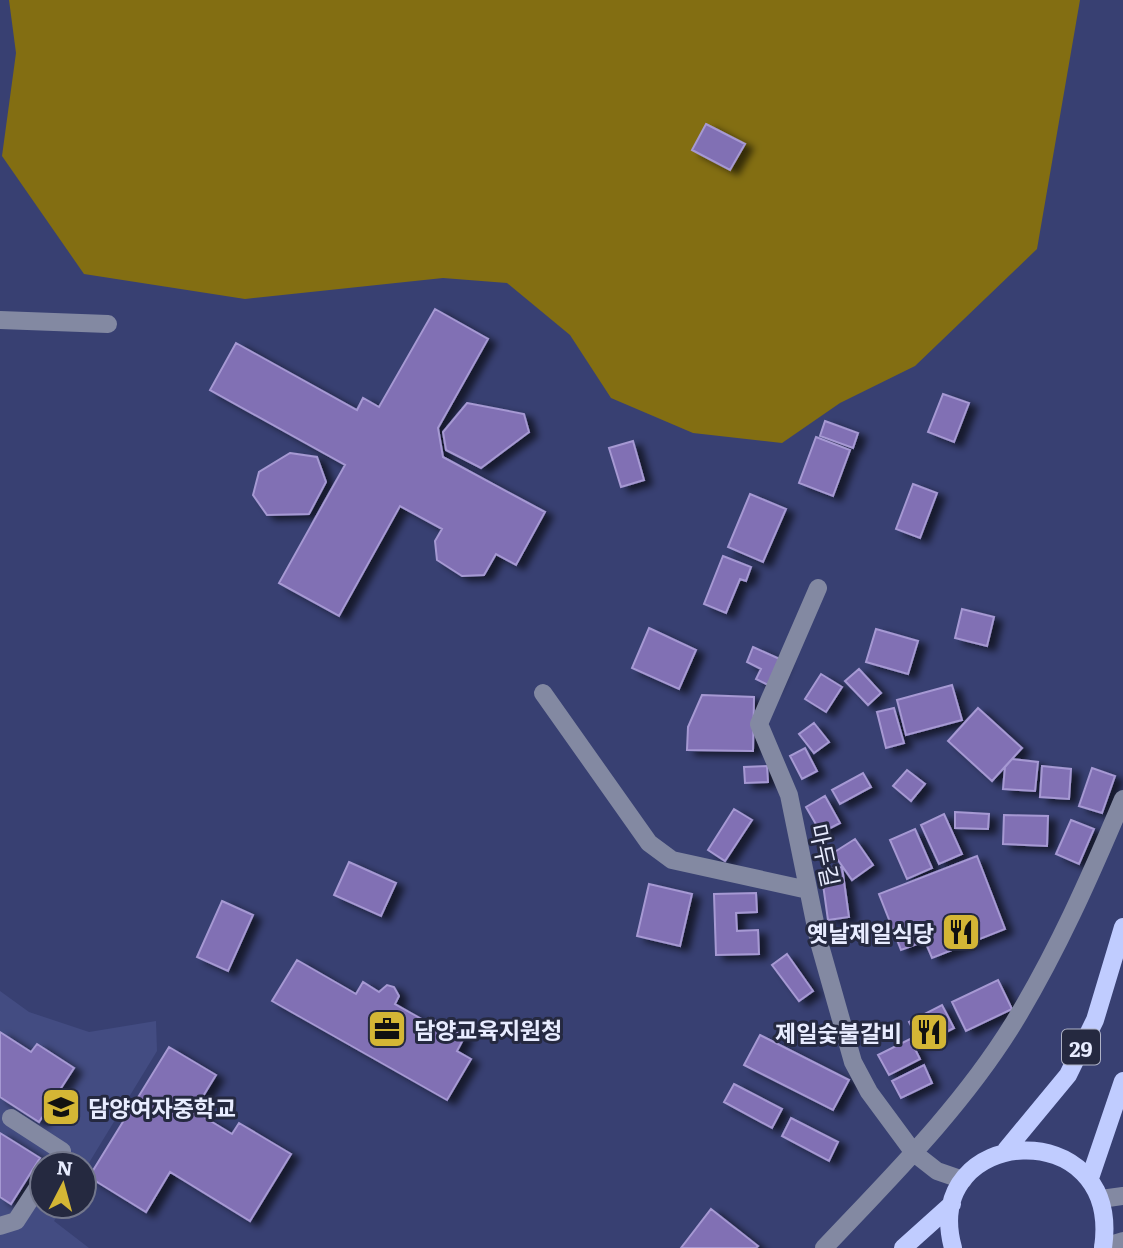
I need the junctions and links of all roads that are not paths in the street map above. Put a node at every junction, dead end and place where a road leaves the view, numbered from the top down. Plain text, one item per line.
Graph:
1 (0, 320) edge
2 (108, 324) dead end
3 (818, 588) dead end
4 (543, 693) dead end
5 (1123, 799) edge
6 (808, 890) junction
7 (1123, 926) edge
8 (1123, 1082) edge
9 (11, 1118) dead end
10 (60, 1150) edge
11 (1006, 1150) junction
12 (914, 1153) junction
13 (1090, 1178) junction
14 (963, 1180) junction
15 (1123, 1196) edge
16 (1101, 1199) junction
17 (28, 1203) edge
18 (952, 1204) junction
19 (0, 1226) edge
20 (1123, 1241) edge
21 (1103, 1247) edge
22 (824, 1248) edge
23 (903, 1248) edge
24 (953, 1248) edge

1 - 2 street
3 - 6 street, 마두길
4 - 6 street
5 - 12 street
6 - 12 street, 마두길
7 - 11 main road, 29
8 - 13 main road, 29
9 - 10 street
11 - 13 main road
11 - 14 main road
12 - 14 street, 마두길
12 - 22 street
13 - 16 main road
14 - 18 main road
15 - 16 street
16 - 21 main road
17 - 19 street
18 - 23 main road
18 - 24 main road
20 - 21 street

